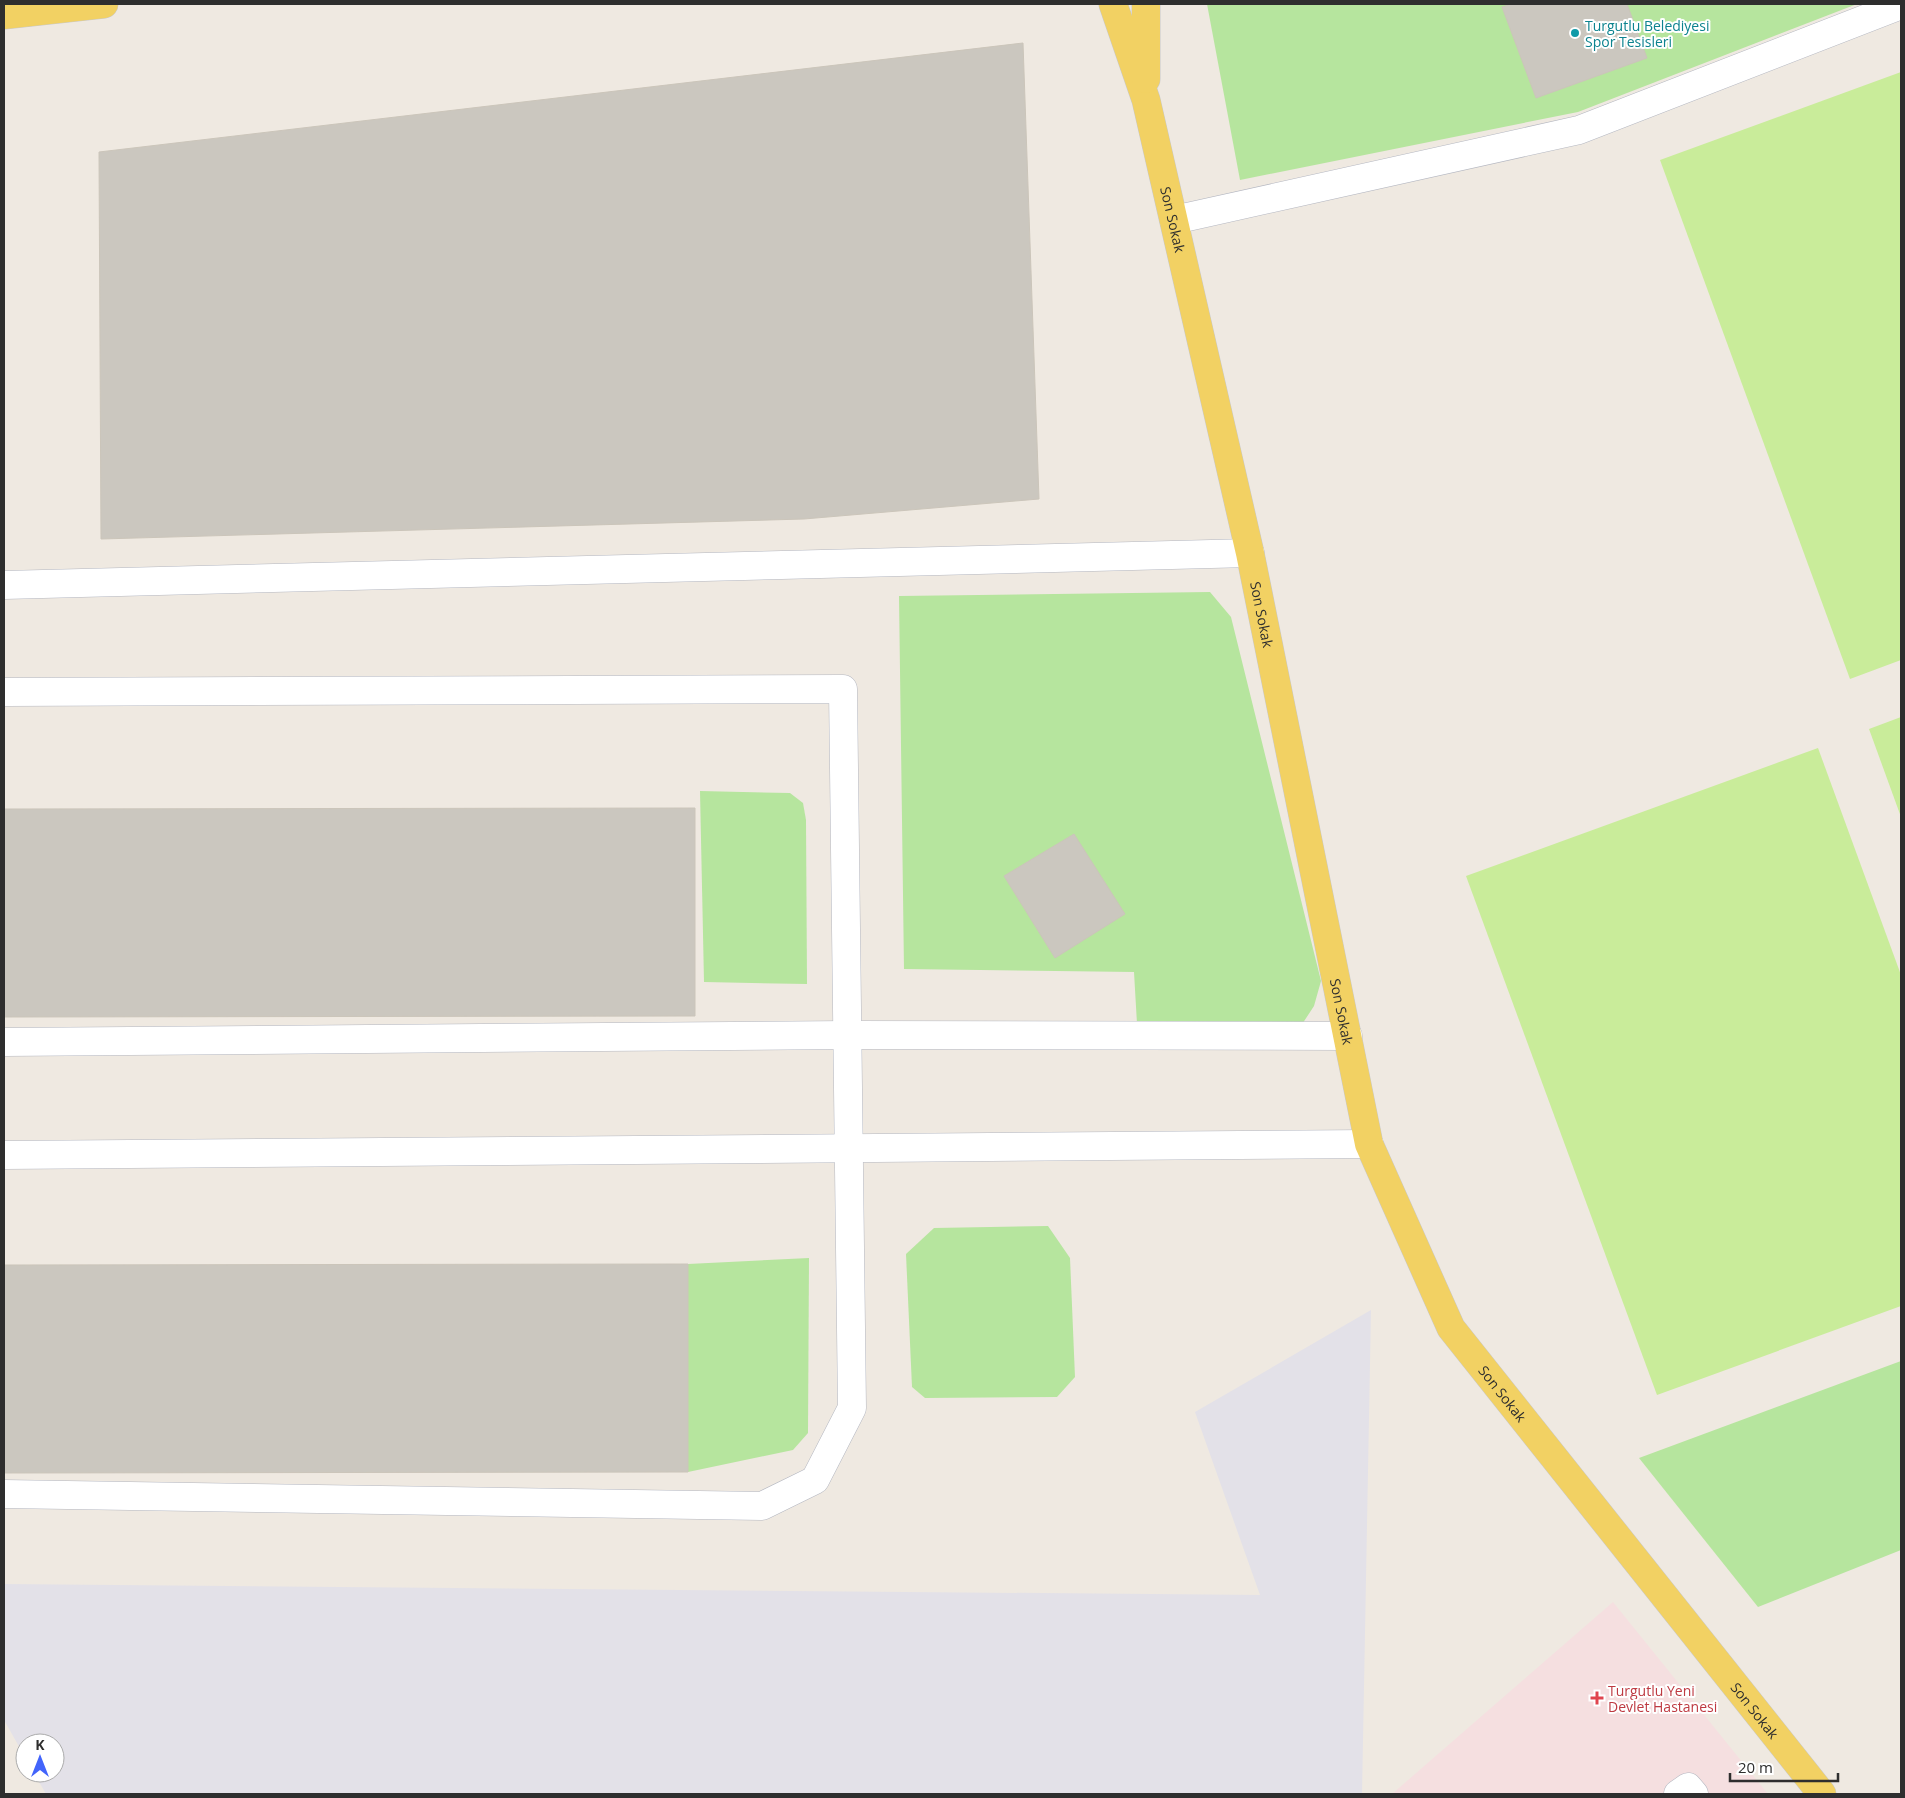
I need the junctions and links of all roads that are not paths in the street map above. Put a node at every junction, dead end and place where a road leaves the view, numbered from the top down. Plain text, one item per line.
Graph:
1 (104, 4) edge
2 (1113, 4) edge
3 (1146, 4) edge
4 (1901, 5) edge
5 (4, 15) edge
6 (1146, 100) junction
7 (1174, 220) junction
8 (1250, 553) junction
9 (4, 585) edge
10 (4, 692) edge
11 (847, 1035) junction
12 (1348, 1036) junction
13 (4, 1042) edge
14 (1369, 1144) junction
15 (849, 1148) junction
16 (4, 1155) edge
17 (4, 1494) edge
18 (1678, 1794) edge
19 (1694, 1794) edge
20 (1822, 1794) edge

1 - 5 main road
2 - 6 main road
3 - 6 main road
4 - 7 lane
6 - 7 main road, Son Sokak
7 - 8 main road, Son Sokak
8 - 9 lane
8 - 12 main road, Son Sokak
10 - 11 lane
11 - 12 lane
11 - 13 lane
11 - 15 lane
12 - 14 main road, Son Sokak
14 - 15 lane
14 - 20 main road, Son Sokak
15 - 16 lane
15 - 17 lane
18 - 19 lane

